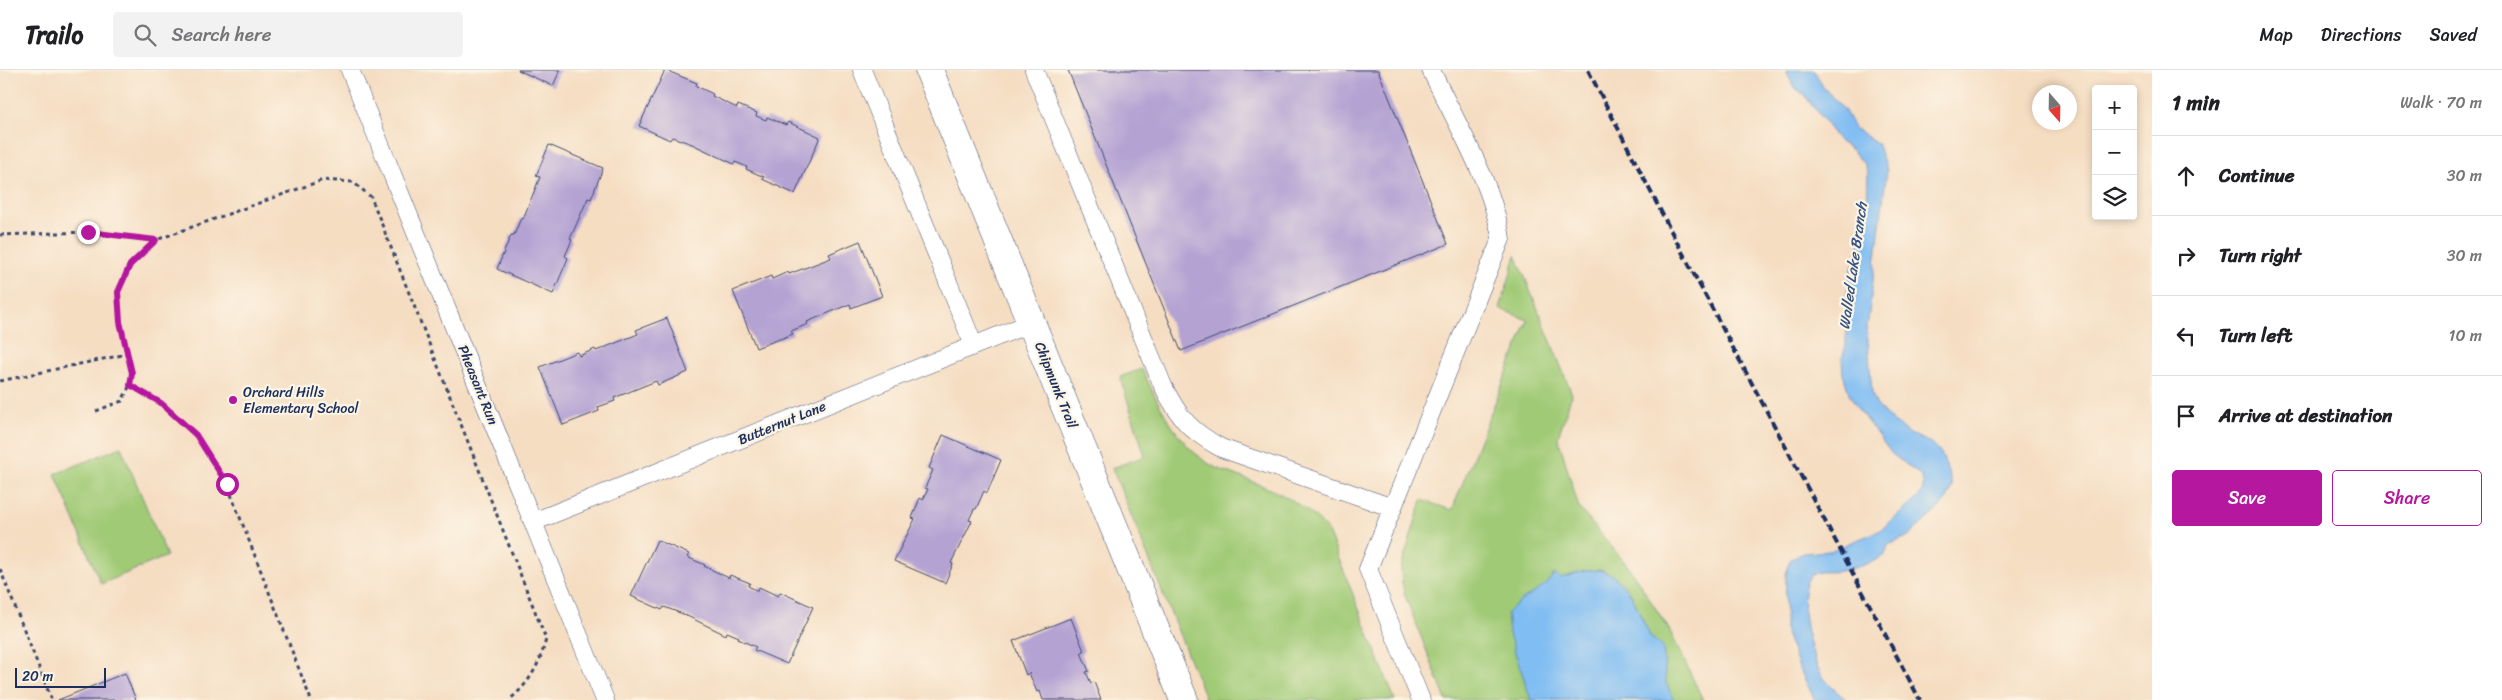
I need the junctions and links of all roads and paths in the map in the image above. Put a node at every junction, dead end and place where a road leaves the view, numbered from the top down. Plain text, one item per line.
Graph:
1 (350, 70) edge
2 (862, 70) edge
3 (929, 70) edge
4 (1034, 70) edge
5 (1430, 70) edge
6 (0, 235) edge
7 (156, 240) junction
8 (1031, 323) junction
9 (974, 346) junction
10 (127, 354) junction
11 (0, 381) edge
12 (130, 385) junction
13 (96, 411) dead end
14 (1393, 508) junction
15 (533, 522) junction
16 (0, 569) edge
17 (50, 700) edge
18 (311, 700) edge
19 (509, 700) edge
20 (605, 700) edge
21 (1184, 700) edge
22 (1421, 700) edge

1 - 15 lane, Pheasant Run
2 - 9 lane
3 - 8 street, Chipmunk Trail
4 - 14 lane
5 - 14 lane
6 - 7 path
7 - 10 path
7 - 19 path
8 - 9 lane, Butternut Lane
8 - 21 street, Chipmunk Trail
9 - 15 lane, Butternut Lane
10 - 11 path
10 - 12 path
12 - 13 path
12 - 18 path
14 - 22 lane
15 - 20 lane, Pheasant Run
16 - 17 path

